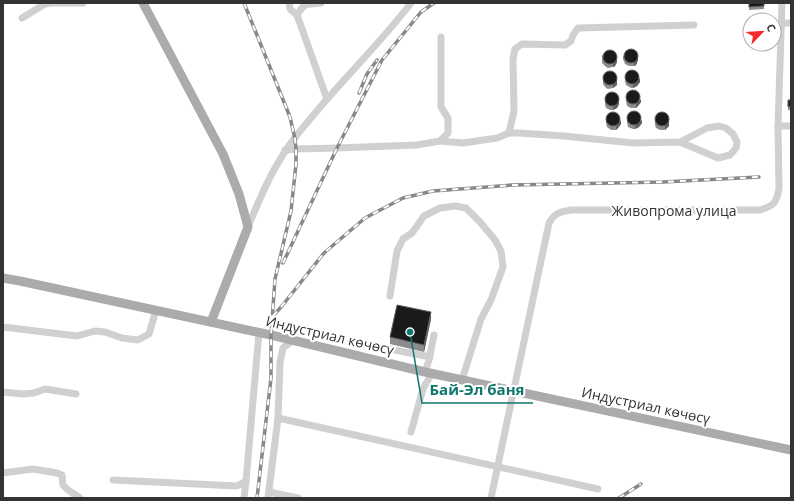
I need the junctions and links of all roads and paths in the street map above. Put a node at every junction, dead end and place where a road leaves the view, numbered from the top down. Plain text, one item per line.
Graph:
1 (83, 3) edge
2 (143, 3) edge
3 (289, 3) edge
4 (309, 3) edge
5 (321, 3) edge
6 (411, 3) edge
7 (297, 16) junction
8 (22, 18) dead end
9 (694, 25) dead end
10 (441, 37) dead end
11 (780, 52) edge
12 (327, 99) junction
13 (778, 126) junction
14 (791, 126) edge
15 (509, 133) junction
16 (440, 141) junction
17 (680, 142) junction
18 (285, 150) junction
19 (248, 227) junction
20 (3, 278) edge
21 (390, 296) dead end
22 (156, 310) junction
23 (211, 322) junction
24 (3, 327) edge
25 (259, 332) junction
26 (434, 335) dead end
27 (293, 340) junction
28 (390, 349) dead end
29 (430, 357) junction
30 (429, 372) junction
31 (462, 380) junction
32 (514, 391) junction
33 (3, 392) edge
34 (76, 394) dead end
35 (278, 418) junction
36 (411, 432) dead end
37 (791, 450) edge
38 (498, 467) junction
39 (3, 473) edge
40 (113, 480) dead end
41 (246, 481) junction
42 (598, 489) dead end
43 (269, 495) edge
44 (80, 498) edge
45 (244, 498) edge
46 (298, 498) edge
47 (491, 498) edge

1 - 8 street
2 - 19 main road
3 - 7 street
4 - 5 street
4 - 7 street
6 - 12 street
7 - 12 street
9 - 15 street
10 - 16 street
11 - 13 street, Живопрома улица
12 - 18 street
13 - 14 street
13 - 32 street, Живопрома улица
15 - 16 street
15 - 17 street
16 - 18 street
17 - 17 street
18 - 19 street
19 - 23 main road
20 - 22 main road, Индустриал көчөсү
21 - 31 street
22 - 23 main road, Индустриал көчөсү
22 - 24 street
23 - 25 main road, Индустриал көчөсү
25 - 27 main road, Индустриал көчөсү
25 - 41 street
26 - 29 street
27 - 30 main road, Индустриал көчөсү
27 - 35 street
28 - 29 street
29 - 30 street
30 - 31 main road, Индустриал көчөсү
30 - 36 street
31 - 32 main road, Индустриал көчөсү
32 - 37 main road, Индустриал көчөсү
32 - 38 street
33 - 34 street
35 - 38 street
35 - 43 street
38 - 42 street
38 - 47 street
39 - 44 street
40 - 41 street
41 - 45 street
43 - 46 street

